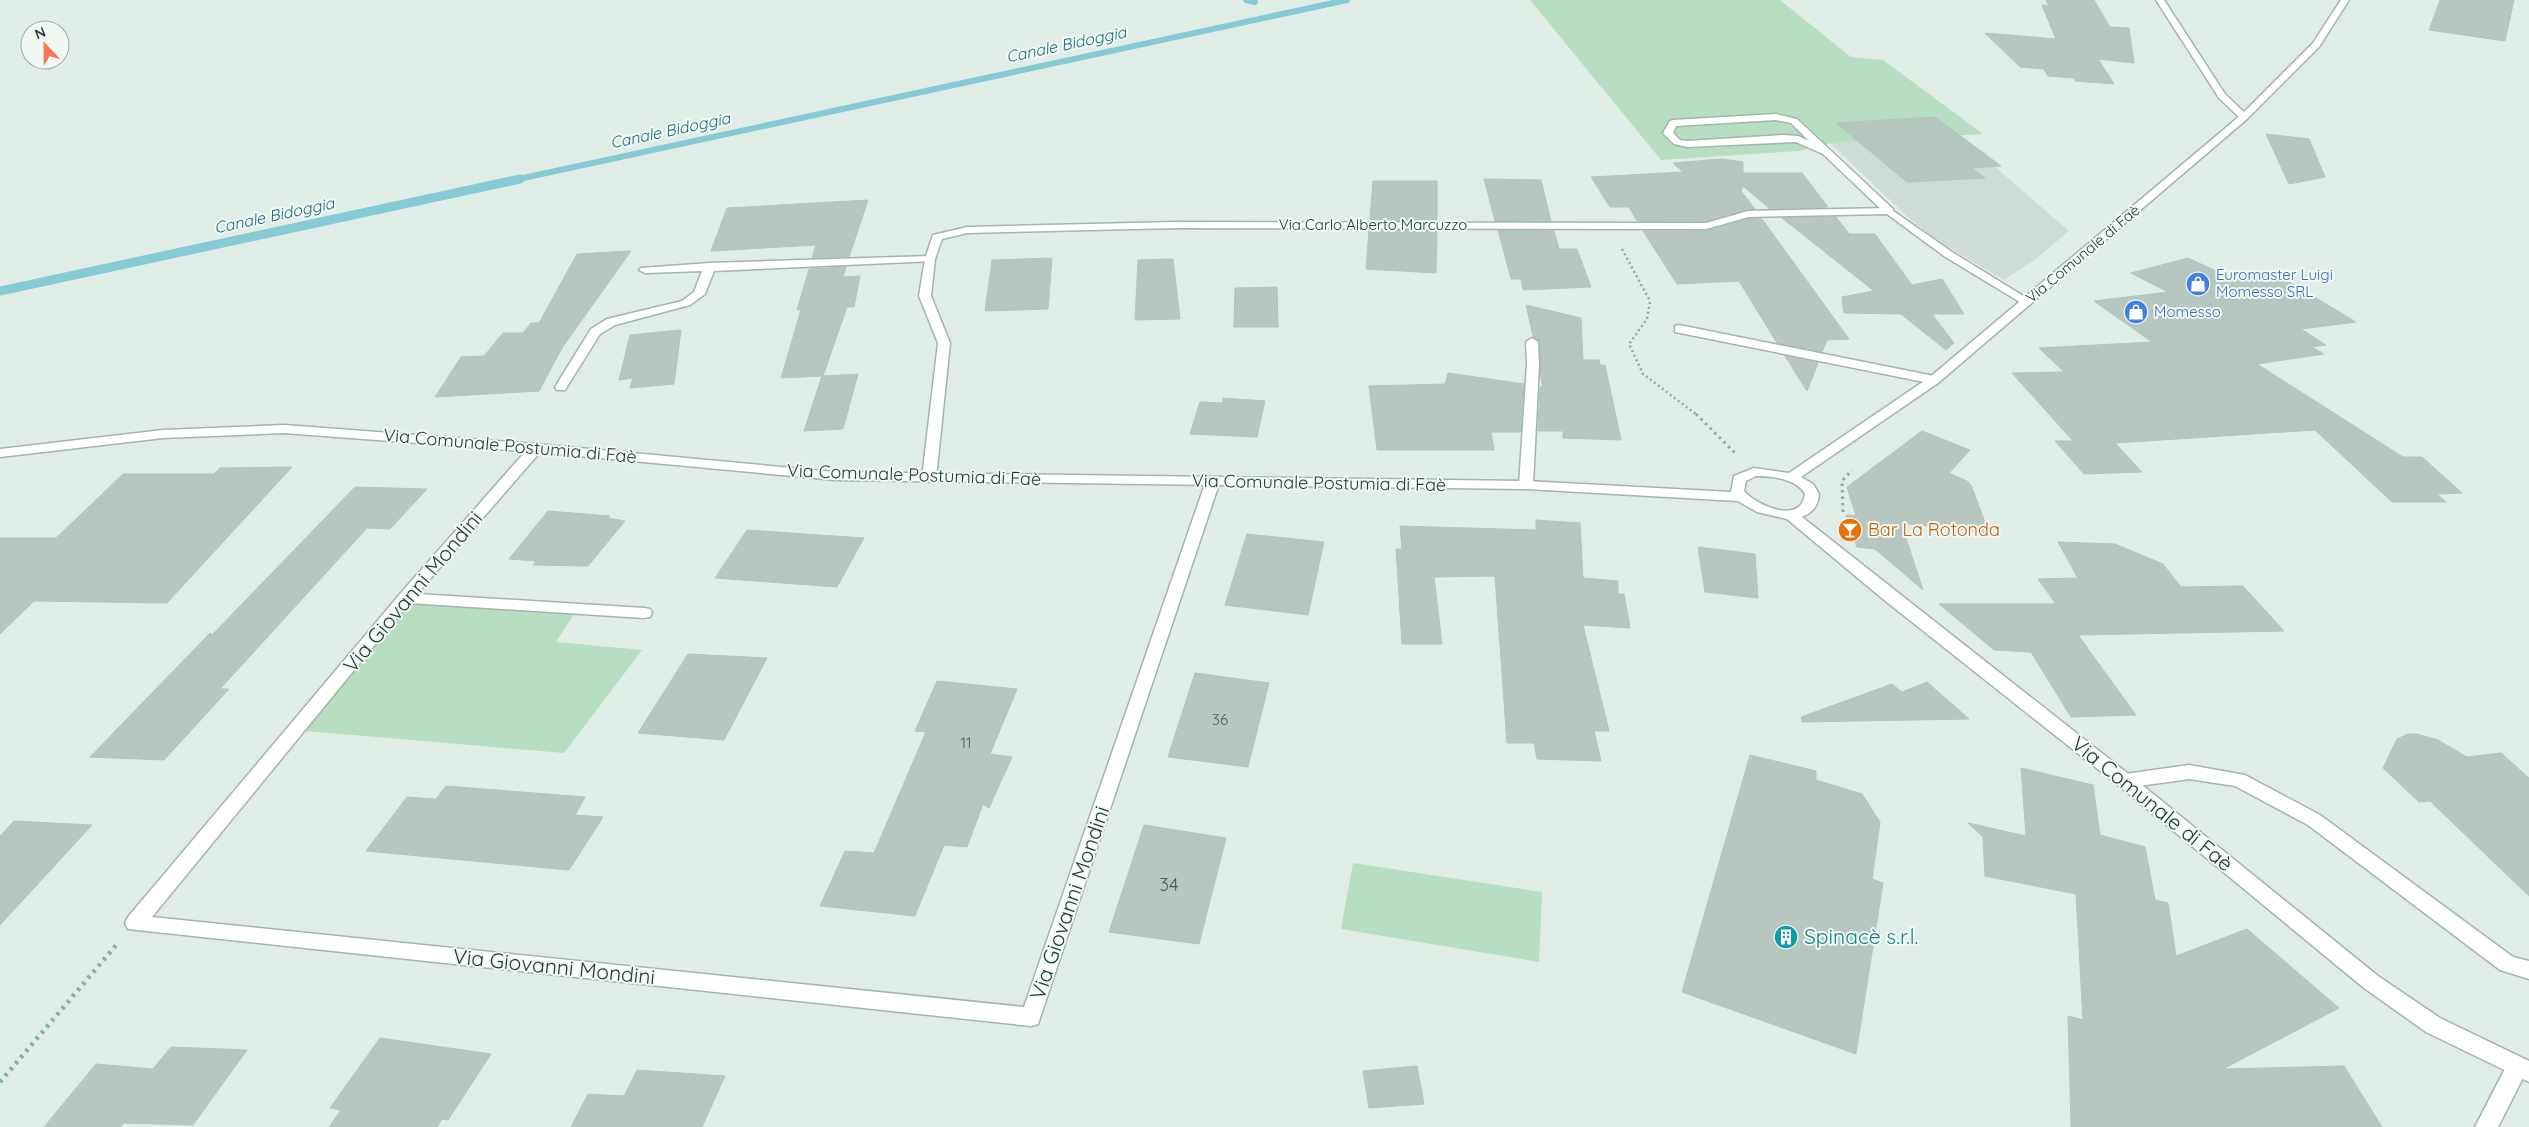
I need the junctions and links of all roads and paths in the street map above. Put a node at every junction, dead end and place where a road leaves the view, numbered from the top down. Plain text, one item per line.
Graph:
1 (2160, 0) edge
2 (2345, 0) edge
3 (1775, 117) junction
4 (2244, 117) junction
5 (1783, 138) junction
6 (1829, 153) junction
7 (1889, 211) junction
8 (1610, 226) junction
9 (930, 259) junction
10 (710, 266) junction
11 (645, 270) dead end
12 (2027, 302) junction
13 (1679, 329) dead end
14 (1532, 342) dead end
15 (1934, 380) junction
16 (561, 387) dead end
17 (536, 448) junction
18 (0, 452) edge
19 (1853, 468) dead end
20 (1754, 472) junction
21 (1792, 477) junction
22 (929, 478) junction
23 (1213, 481) junction
24 (1526, 485) junction
25 (1741, 497) junction
26 (1843, 512) dead end
27 (1789, 514) junction
28 (405, 598) junction
29 (644, 613) dead end
30 (2125, 781) junction
31 (134, 923) junction
32 (2529, 970) edge
33 (2523, 1070) edge
34 (0, 1082) edge
35 (2486, 1127) edge

1 - 4 street
2 - 4 street, Via Comunale di Faè
3 - 5 street
3 - 5 street
3 - 6 street
4 - 12 street, Via Comunale di Faè
5 - 6 street
6 - 7 street
7 - 8 street, Via Carlo Alberto Marcuzzo
7 - 12 street
8 - 9 street, Via Carlo Alberto Marcuzzo
8 - 20 path
9 - 10 street
9 - 22 street, Via Carlo Alberto Marcuzzo
10 - 11 street
10 - 16 street
12 - 15 street, Via Comunale di Faè
13 - 15 street
14 - 24 street
15 - 21 street, Via Comunale di Faè
17 - 18 street, Via Comunale Postumia di Faè
17 - 22 street, Via Comunale Postumia di Faè
17 - 28 street, Via Giovanni Mondini
19 - 26 path
20 - 21 street
20 - 25 street
21 - 27 street
22 - 23 street, Via Comunale Postumia di Faè
23 - 24 street, Via Comunale Postumia di Faè
23 - 31 street, Via Giovanni Mondini
24 - 25 street, Via Comunale Postumia di Faè
25 - 27 street
27 - 30 street, Via Comunale di Faè
28 - 29 street
28 - 31 street, Via Giovanni Mondini
30 - 32 street
30 - 33 street, Via Comunale di Faè
31 - 34 path
33 - 35 street

